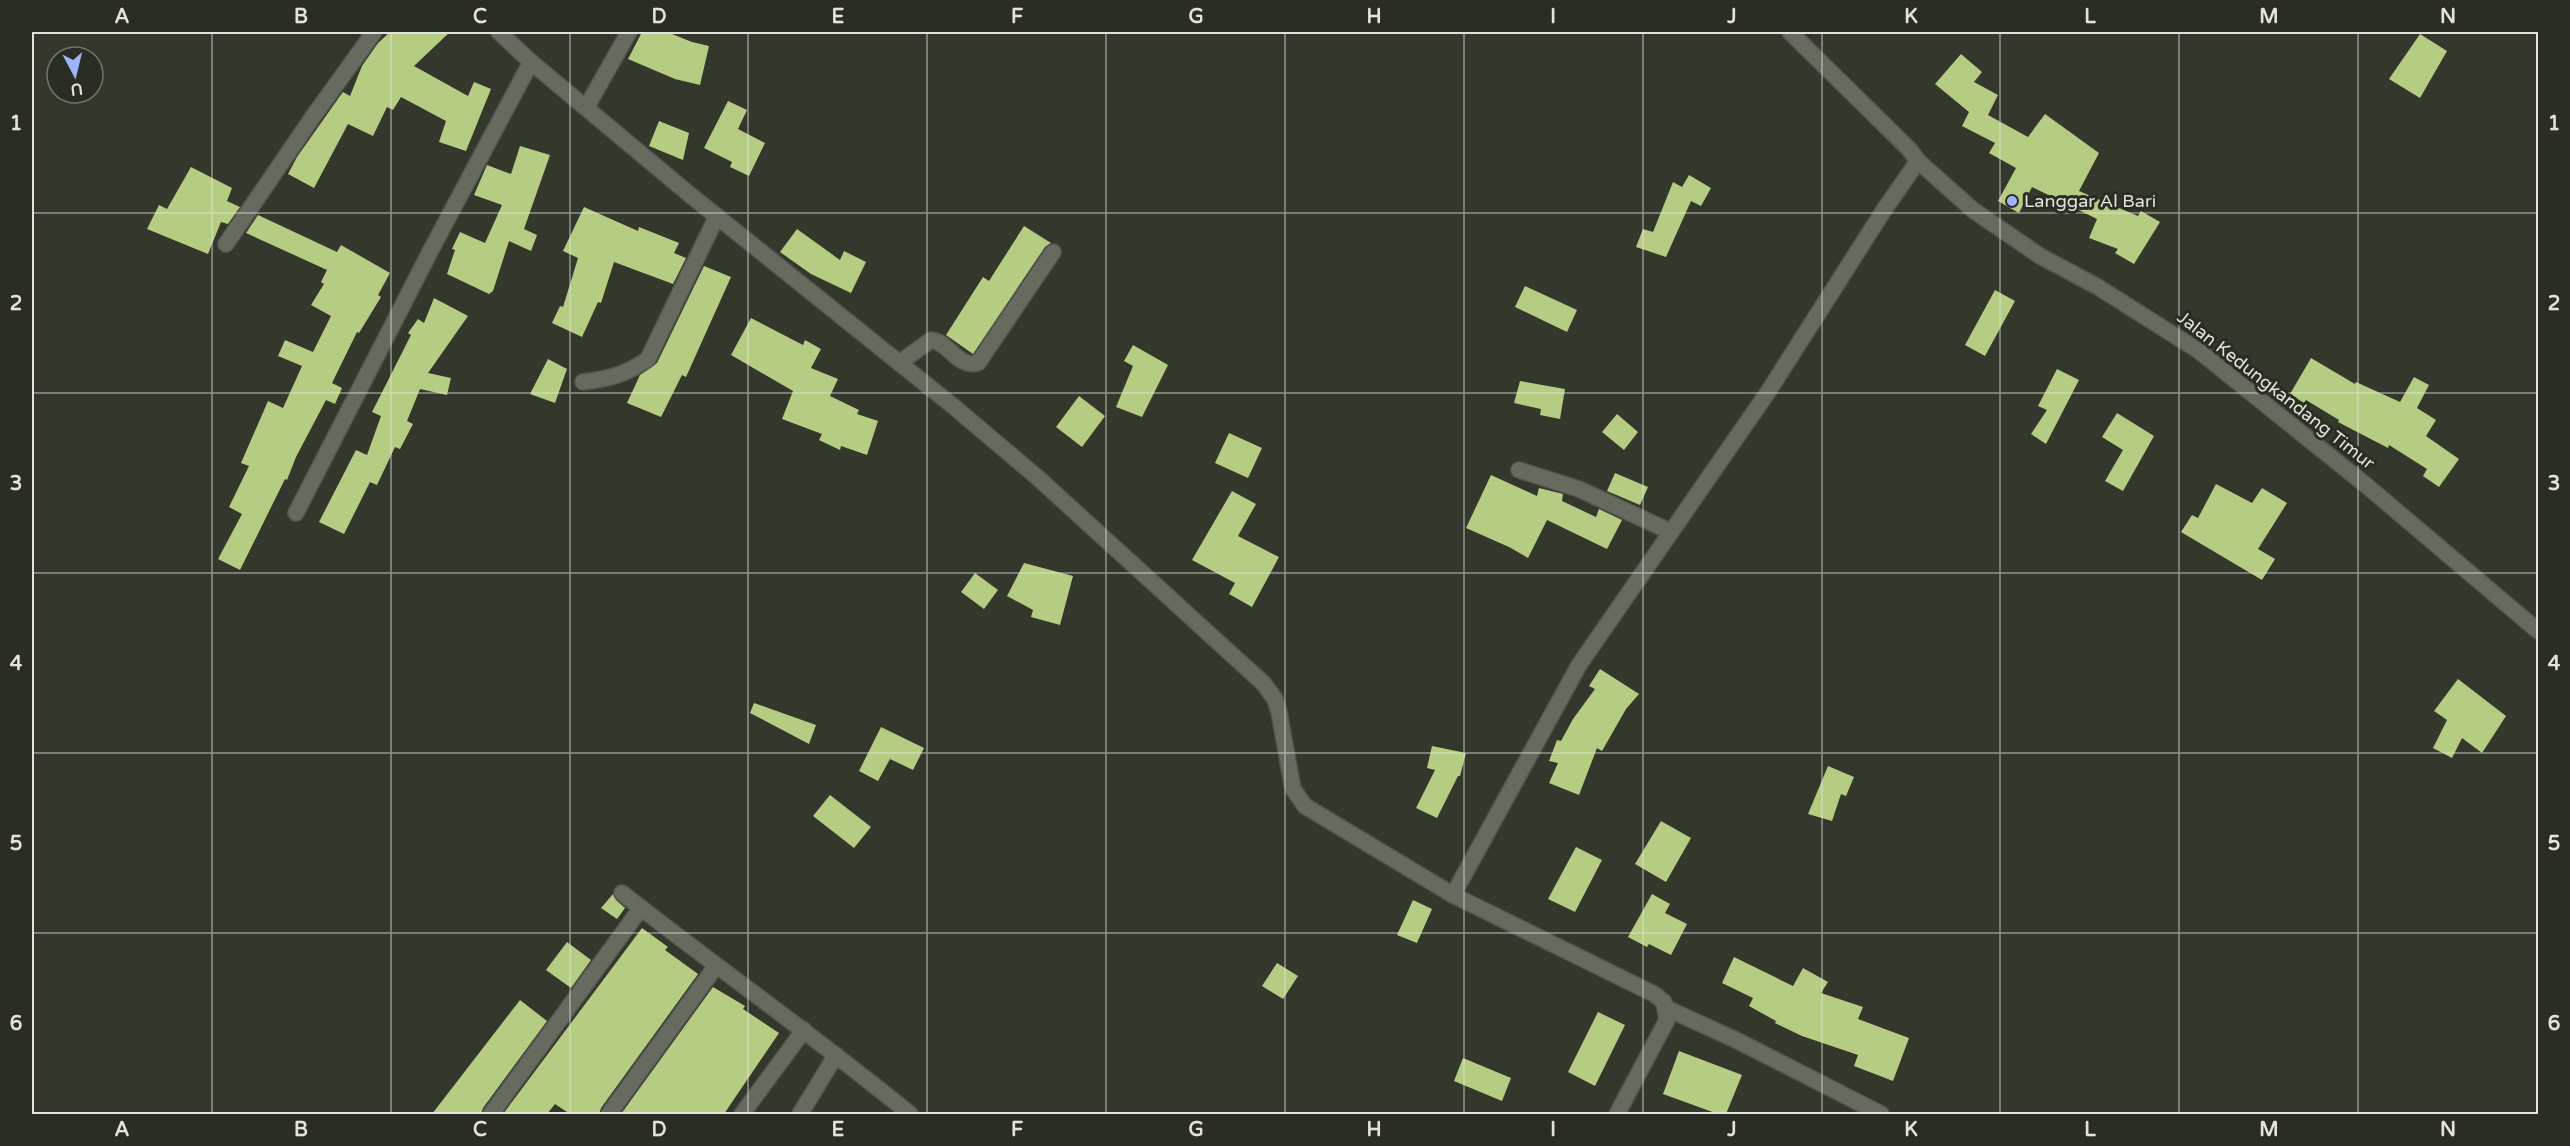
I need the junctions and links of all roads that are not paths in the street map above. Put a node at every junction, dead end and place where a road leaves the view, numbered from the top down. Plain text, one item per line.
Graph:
1 (374, 32) edge
2 (499, 32) edge
3 (629, 32) edge
4 (1790, 32) edge
5 (531, 62) junction
6 (586, 108) junction
7 (1917, 161) junction
8 (717, 216) junction
9 (226, 244) dead end
10 (1053, 252) dead end
11 (899, 363) junction
12 (583, 382) dead end
13 (1520, 470) dead end
14 (296, 513) dead end
15 (1671, 532) junction
16 (2538, 631) edge
17 (622, 893) dead end
18 (1453, 895) junction
19 (641, 908) junction
20 (716, 966) junction
21 (1666, 1008) junction
22 (804, 1030) junction
23 (836, 1055) junction
24 (906, 1113) edge
25 (492, 1114) edge
26 (609, 1114) edge
27 (742, 1114) edge
28 (800, 1114) edge
29 (1617, 1114) edge
30 (1881, 1114) edge

1 - 9 street
2 - 5 street
3 - 6 street
4 - 7 street, Jalan Kedungkandang Timur
5 - 6 street
5 - 14 street
6 - 8 street
7 - 15 street
7 - 16 street, Jalan Kedungkandang Timur
8 - 11 street
8 - 12 street
10 - 11 street
11 - 18 street
13 - 15 street
15 - 18 street
17 - 19 street
18 - 21 street
19 - 20 street
19 - 25 street
20 - 22 street
20 - 26 street
21 - 29 street
21 - 30 street
22 - 23 street
22 - 27 street
23 - 24 street
23 - 28 street

